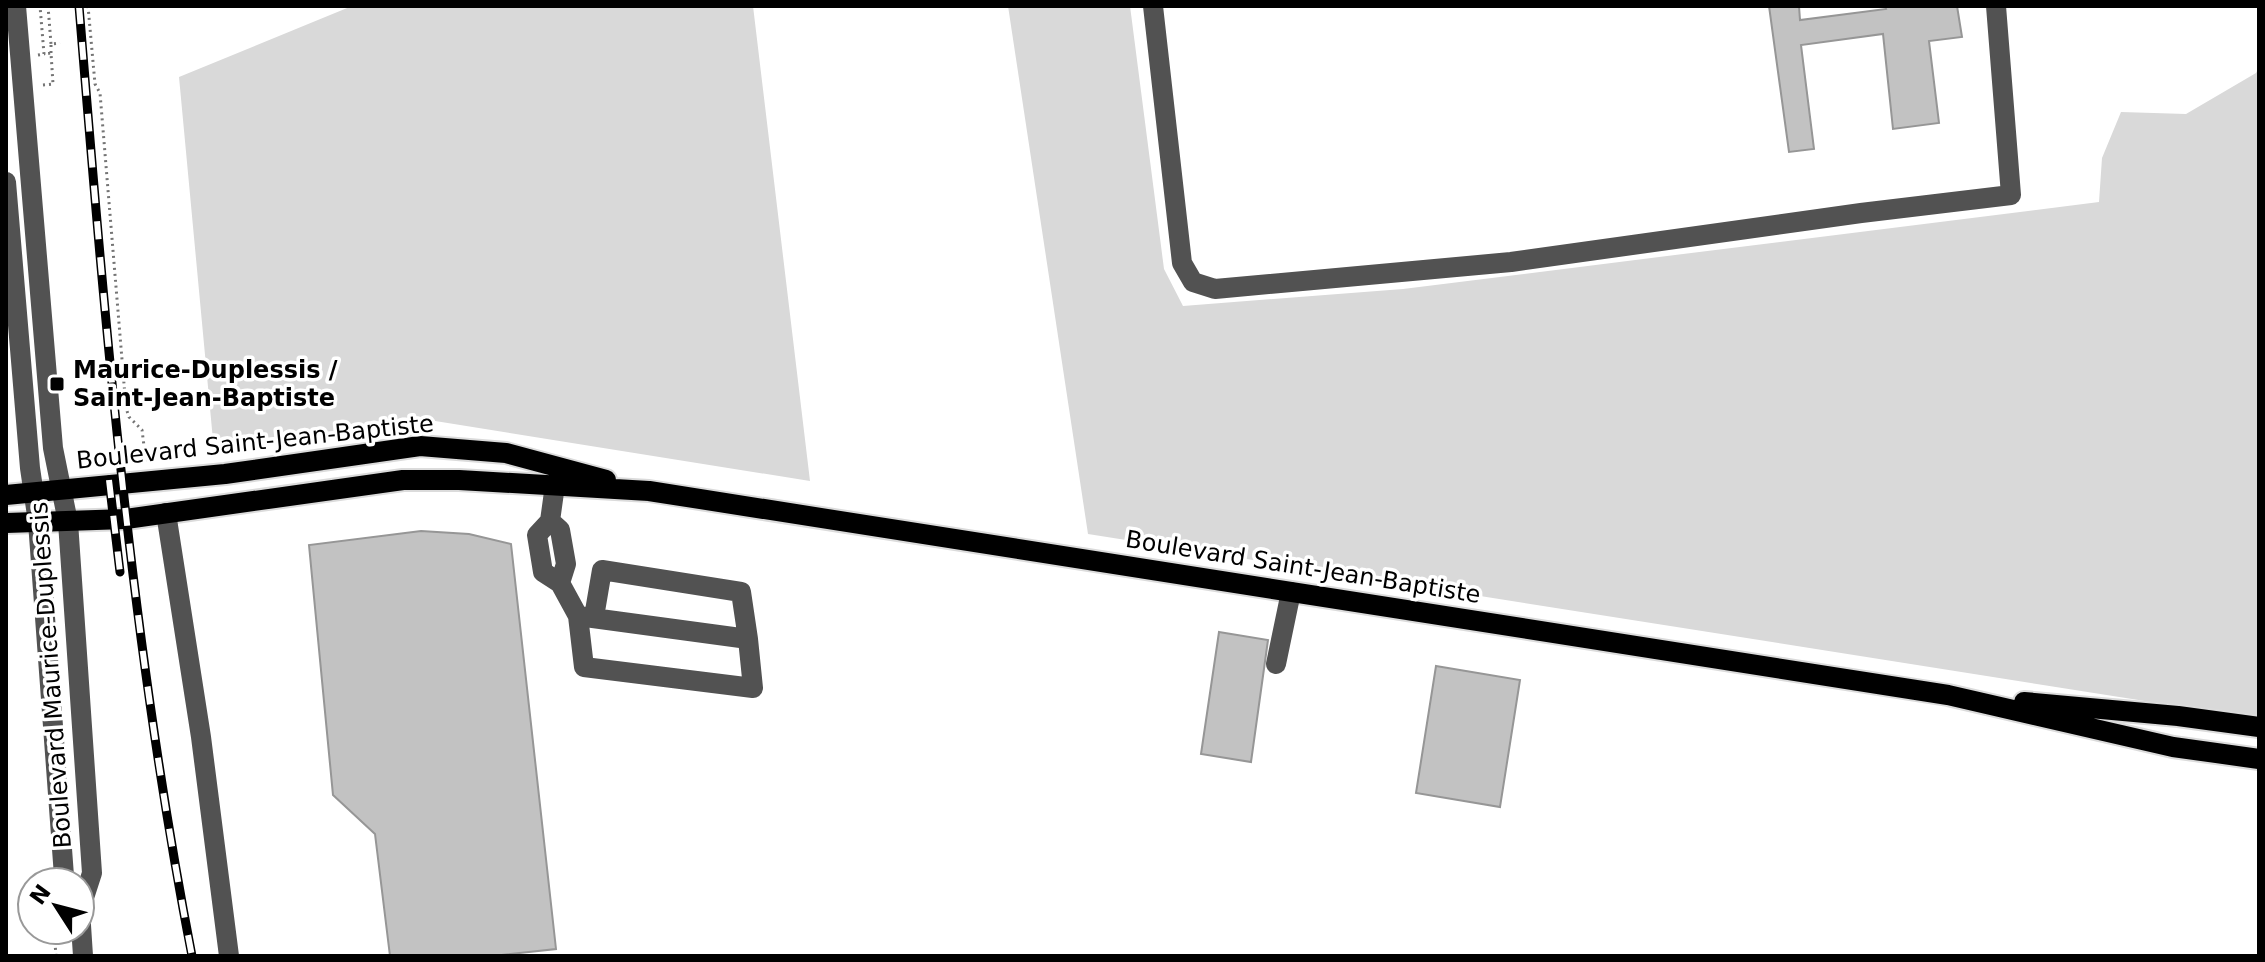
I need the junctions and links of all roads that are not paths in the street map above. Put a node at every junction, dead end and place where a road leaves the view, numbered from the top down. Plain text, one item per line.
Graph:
1 (16, 6) edge
2 (1153, 6) edge
3 (1996, 6) edge
4 (13, 46) edge
5 (6, 182) edge
6 (555, 485) junction
7 (64, 489) junction
8 (649, 491) junction
9 (35, 494) junction
10 (6, 495) edge
11 (166, 513) junction
12 (38, 522) junction
13 (68, 522) junction
14 (6, 523) edge
15 (1291, 592) junction
16 (586, 616) junction
17 (748, 639) junction
18 (1276, 664) dead end
19 (1948, 695) junction
20 (2259, 727) edge
21 (2259, 759) edge
22 (63, 866) edge
23 (92, 866) edge
24 (229, 956) edge

1 - 4 street, Boulevard Maurice-Duplessis
2 - 3 street
4 - 7 street, Boulevard Maurice-Duplessis
5 - 9 street, Boulevard Maurice-Duplessis
6 - 8 main road, Boulevard Saint-Jean-Baptiste
6 - 11 main road, Boulevard Saint-Jean-Baptiste
6 - 16 street
7 - 8 main road, Boulevard Saint-Jean-Baptiste
7 - 9 main road, Boulevard Saint-Jean-Baptiste
7 - 13 street, Boulevard Maurice-Duplessis
8 - 15 main road, Boulevard Saint-Jean-Baptiste
9 - 10 main road, Boulevard Saint-Jean-Baptiste
9 - 12 street, Boulevard Maurice-Duplessis
11 - 13 main road, Boulevard Saint-Jean-Baptiste
11 - 24 street
12 - 13 main road, Boulevard Saint-Jean-Baptiste
12 - 14 main road, Boulevard Saint-Jean-Baptiste
12 - 22 street, Boulevard Maurice-Duplessis
13 - 23 street, Boulevard Maurice-Duplessis
15 - 18 street
15 - 19 main road, Boulevard Saint-Jean-Baptiste
16 - 17 street
16 - 17 street
16 - 17 street
19 - 20 main road, Boulevard Saint-Jean-Baptiste
19 - 21 main road, Boulevard Saint-Jean-Baptiste

